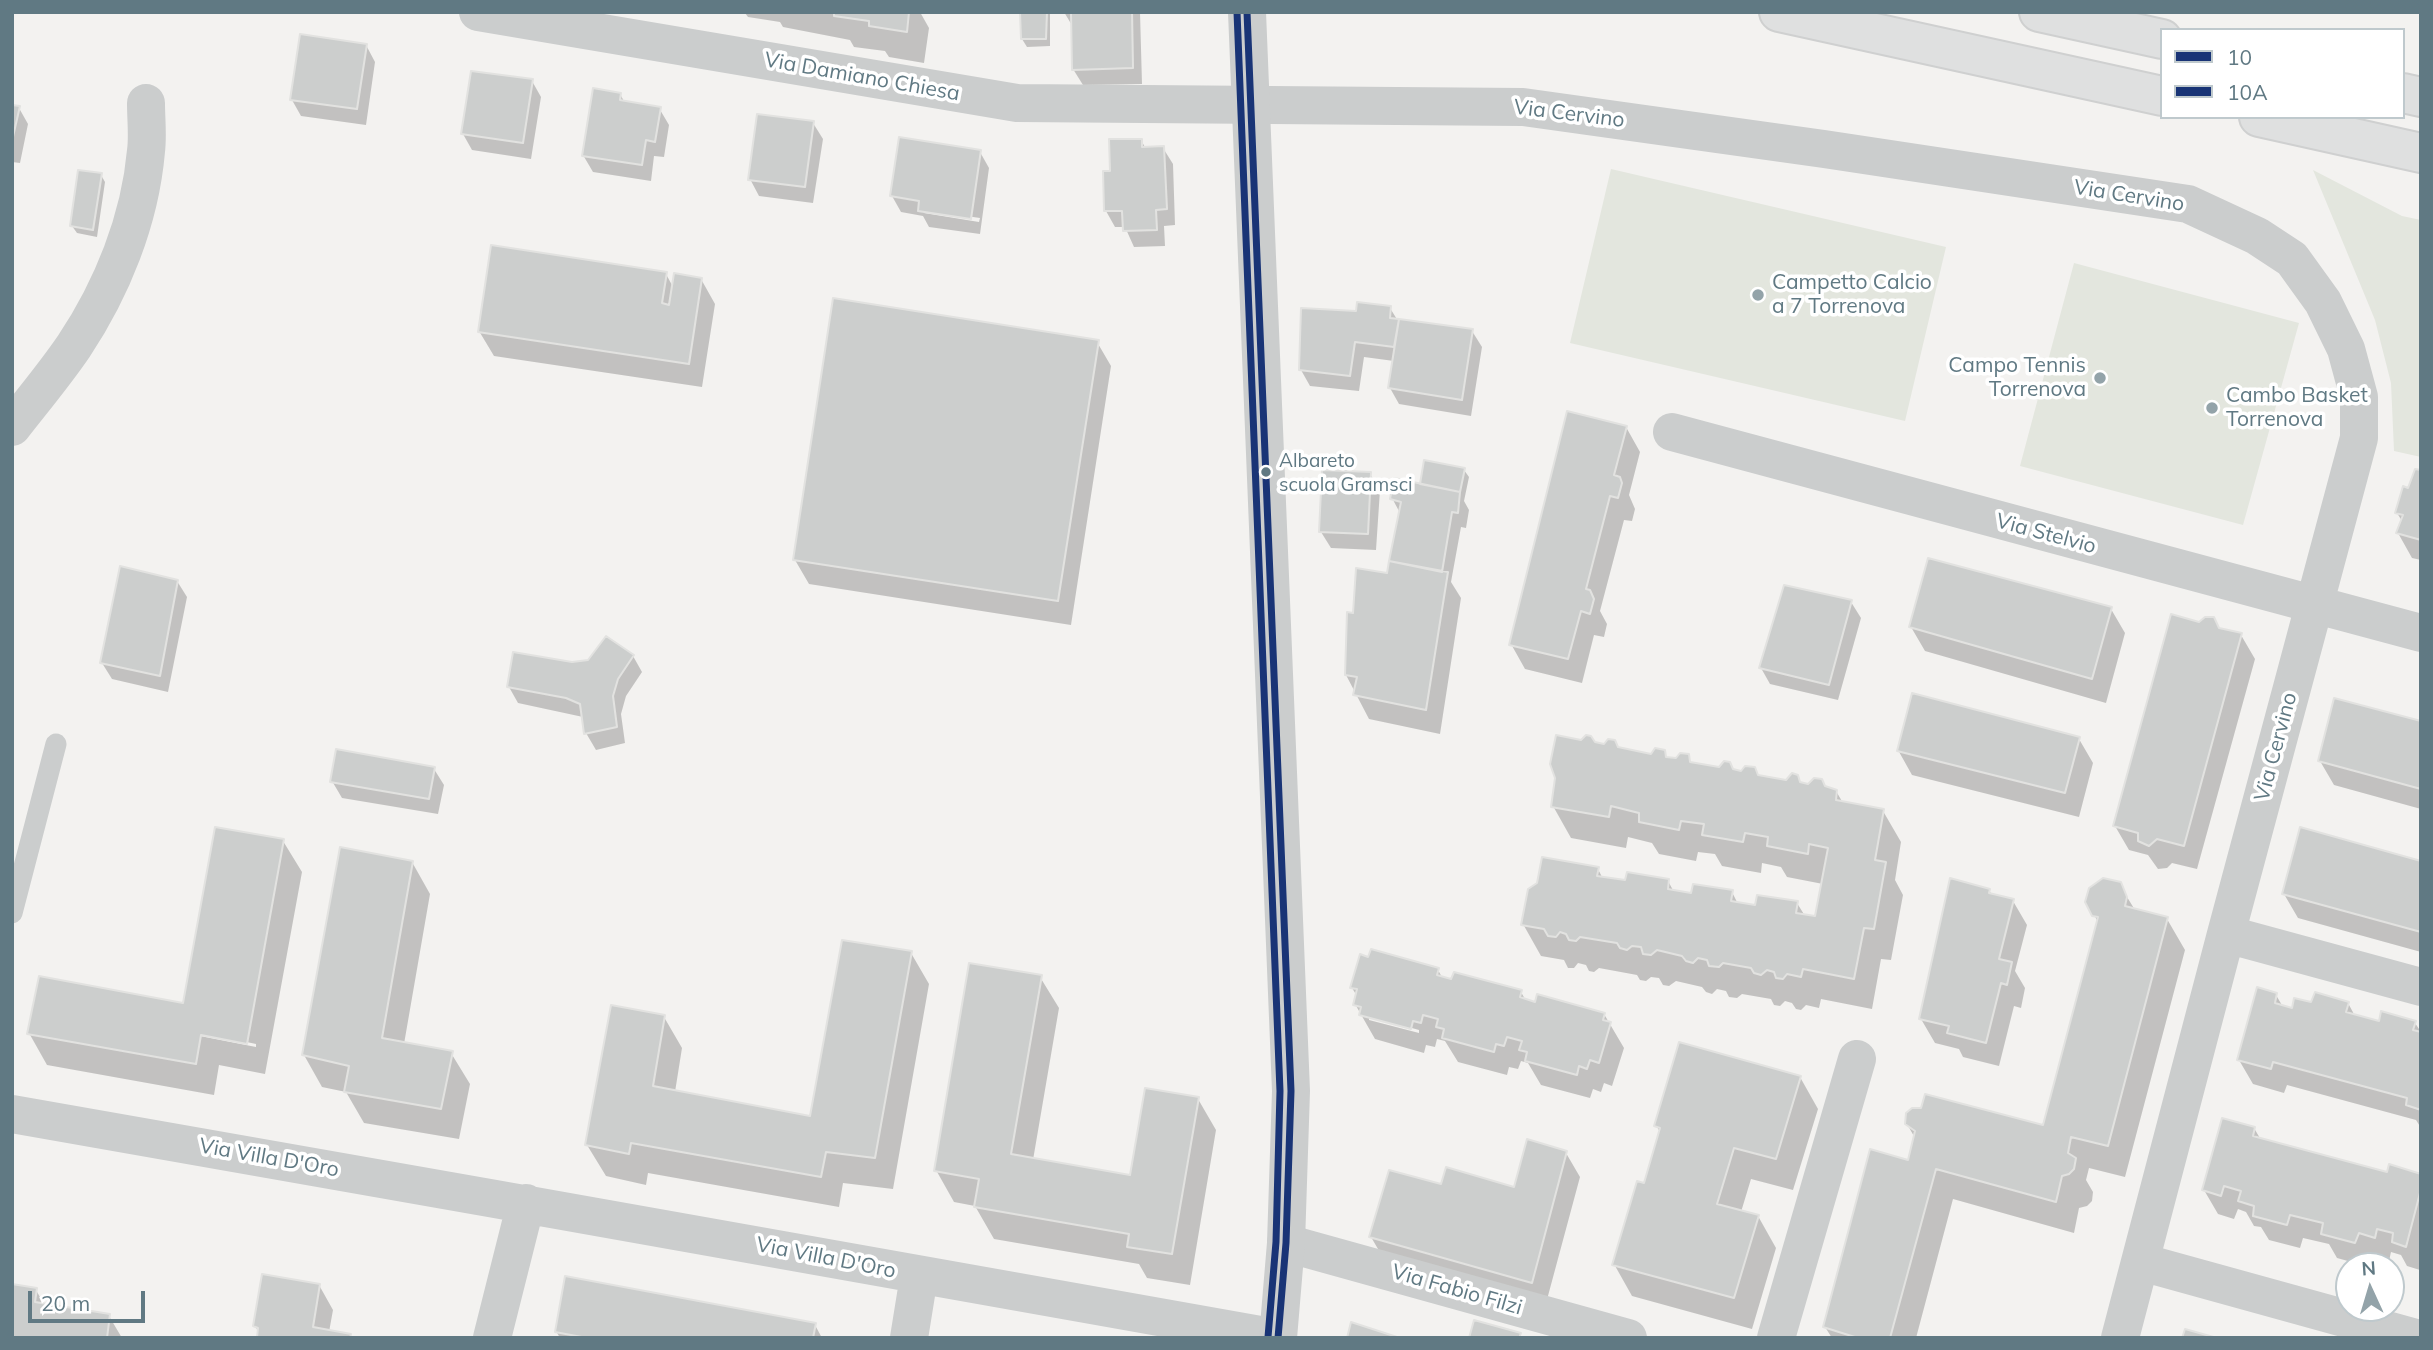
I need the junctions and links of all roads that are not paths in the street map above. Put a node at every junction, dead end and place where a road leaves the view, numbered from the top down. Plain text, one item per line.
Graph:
1 (478, 12) edge
2 (1247, 12) edge
3 (1779, 12) edge
4 (2039, 12) edge
5 (2160, 39) edge
6 (2160, 96) edge
7 (146, 103) dead end
8 (1249, 106) junction
9 (2268, 119) edge
10 (2421, 153) edge
11 (12, 428) edge
12 (1672, 432) dead end
13 (2315, 607) junction
14 (2421, 634) edge
15 (56, 744) dead end
16 (12, 913) edge
17 (2226, 934) junction
18 (2421, 987) edge
19 (1857, 1059) dead end
20 (12, 1114) edge
21 (526, 1203) junction
22 (1286, 1243) junction
23 (2141, 1262) junction
24 (919, 1276) junction
25 (492, 1338) edge
26 (909, 1338) edge
27 (1278, 1338) edge
28 (1628, 1338) edge
29 (1776, 1338) edge
30 (2120, 1338) edge
31 (2416, 1338) edge

1 - 8 street, Via Damiano Chiesa
2 - 8 street
3 - 6 highway
4 - 5 highway
7 - 11 street
8 - 13 street, Via Cervino
8 - 22 street
9 - 10 highway
12 - 13 street, Via Stelvio
13 - 14 street, Via Stelvio
13 - 17 street, Via Cervino
15 - 16 lane
17 - 18 street
17 - 23 street, Via Cervino
19 - 29 street
20 - 21 street, Via Villa D'Oro
21 - 24 street, Via Villa D'Oro
21 - 25 street
22 - 27 street
22 - 28 street, Via Fabio Filzi
23 - 30 street, Via Cervino
23 - 31 street
24 - 26 street, Via Villa D'Oro
24 - 27 street, Via Villa D'Oro

